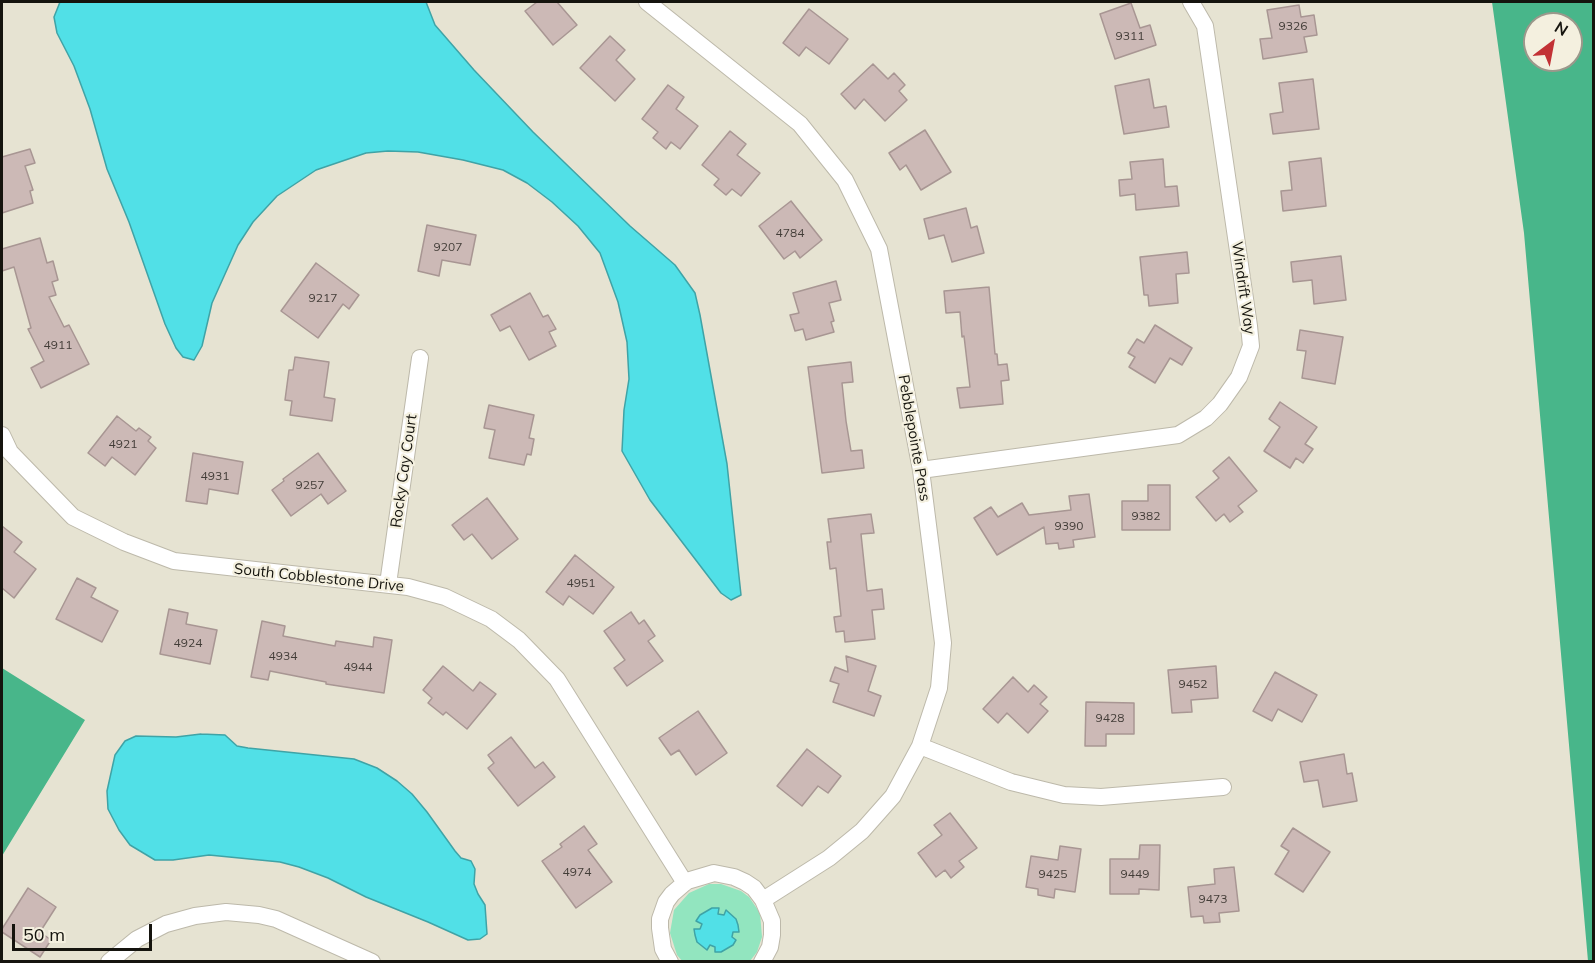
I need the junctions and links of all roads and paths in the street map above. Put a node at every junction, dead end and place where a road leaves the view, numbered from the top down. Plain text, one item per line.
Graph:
1 (647, 2) edge
2 (1191, 2) edge
3 (420, 358) dead end
4 (2, 435) edge
5 (921, 470) junction
6 (388, 584) junction
7 (920, 746) junction
8 (1223, 787) dead end
9 (685, 883) junction
10 (764, 900) junction
11 (668, 961) edge
12 (109, 962) edge
13 (372, 962) edge
14 (762, 962) edge

1 - 5 street, Pebblepointe Pass
2 - 5 street, Windrift Way
3 - 6 street, Rocky Cay Court
4 - 6 street, South Cobblestone Drive
5 - 7 street, Pebblepointe Pass
6 - 9 street, South Cobblestone Drive
7 - 8 street
7 - 10 street, Pebblepointe Pass
9 - 10 street
9 - 11 street
10 - 14 street
12 - 13 street

